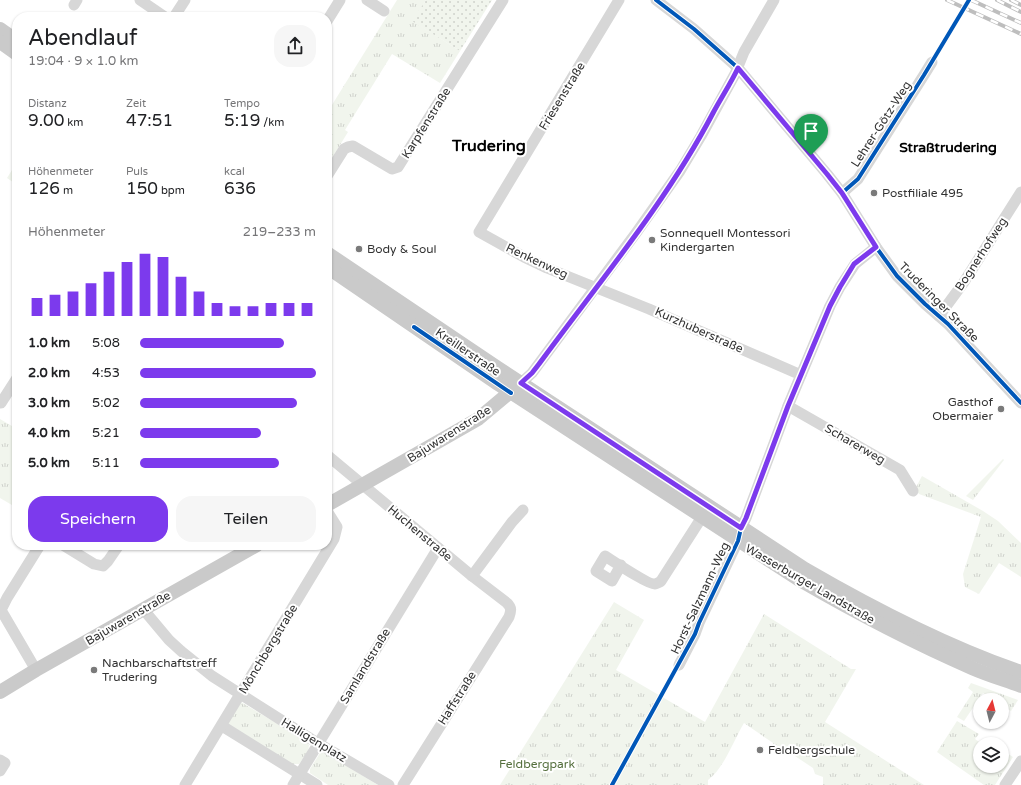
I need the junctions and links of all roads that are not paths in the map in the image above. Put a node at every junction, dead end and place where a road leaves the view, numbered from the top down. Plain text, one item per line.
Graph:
1 (140, 0) edge
2 (185, 0) edge
3 (340, 0) edge
4 (367, 0) edge
5 (503, 0) edge
6 (619, 0) edge
7 (656, 0) edge
8 (774, 0) edge
9 (384, 11) dead end
10 (158, 12) edge
11 (177, 12) edge
12 (332, 13) edge
13 (0, 29) edge
14 (12, 37) edge
15 (0, 42) edge
16 (12, 50) edge
17 (932, 62) dead end
18 (738, 68) junction
19 (332, 168) edge
20 (1021, 192) edge
21 (842, 193) junction
22 (478, 232) joint
23 (876, 247) junction
24 (332, 257) edge
25 (332, 270) edge
26 (596, 288) junction
27 (940, 316) junction
28 (801, 375) junction
29 (12, 386) edge
30 (516, 388) junction
31 (0, 403) edge
32 (1021, 403) edge
33 (788, 406) junction
34 (332, 459) edge
35 (364, 485) junction
36 (913, 491) dead end
37 (332, 502) edge
38 (523, 510) dead end
39 (702, 517) junction
40 (332, 519) edge
41 (740, 534) junction
42 (332, 542) edge
43 (438, 548) junction
44 (37, 550) edge
45 (71, 550) edge
46 (115, 550) edge
47 (248, 550) edge
48 (327, 550) edge
49 (621, 565) dead end
50 (472, 576) junction
51 (143, 609) junction
52 (511, 611) joint
53 (679, 665) dead end
54 (36, 670) junction
55 (1021, 672) edge
56 (1021, 686) edge
57 (0, 692) edge
58 (240, 694) junction
59 (222, 726) junction
60 (318, 743) junction
61 (0, 760) edge
62 (1021, 762) edge
63 (0, 771) edge
64 (300, 775) junction
65 (185, 785) edge
66 (293, 785) edge
67 (317, 785) edge
68 (389, 785) edge
69 (403, 785) edge
70 (1005, 785) edge

1 - 10 street
2 - 11 street
3 - 12 street
4 - 9 street
5 - 19 street, Karpfenstraße
6 - 22 street, Friesenstraße
7 - 18 street, Truderinger Straße
8 - 18 street, Bajuwarenstraße
13 - 14 main road
15 - 16 main road
17 - 21 street, Lehrer-Götz-Weg
18 - 21 street, Truderinger Straße
18 - 26 street, Bajuwarenstraße
20 - 27 street, Bognerhofweg
21 - 23 street, Truderinger Straße
22 - 26 street, Renkenweg
23 - 27 street, Truderinger Straße
23 - 28 street, Horst-Salzmann-Weg
24 - 30 main road, Kreillerstraße
25 - 30 main road, Kreillerstraße
26 - 28 street, Kurzhuberstraße
26 - 30 street, Bajuwarenstraße
27 - 32 street, Truderinger Straße
28 - 33 street, Horst-Salzmann-Weg
29 - 31 street
30 - 35 main road, Bajuwarenstraße
30 - 39 main road, Wasserburger Landstraße
30 - 41 main road, Wasserburger Landstraße
33 - 36 street, Scharerweg
33 - 41 street, Horst-Salzmann-Weg
34 - 35 street, Huchenstraße
35 - 37 main road, Bajuwarenstraße
35 - 43 street, Huchenstraße
38 - 50 street
39 - 41 main road, Wasserburger Landstraße
39 - 49 street
40 - 42 street, Mönchbergstraße
41 - 53 street, Horst-Salzmann-Weg
41 - 55 main road, Wasserburger Landstraße
41 - 56 main road, Wasserburger Landstraße
43 - 50 street, Huchenstraße
43 - 60 street, Samlandstraße
44 - 54 street
45 - 46 street
47 - 51 main road, Bajuwarenstraße
48 - 58 street, Mönchbergstraße
50 - 52 street, Huchenstraße
51 - 54 main road, Bajuwarenstraße
51 - 58 street, Halligenplatz
52 - 69 street, Haffstraße
54 - 57 main road, Bajuwarenstraße
58 - 59 street, Mönchbergstraße
58 - 60 street, Halligenplatz
59 - 64 street
59 - 65 street, Mönchbergstraße
60 - 64 street, Samlandstraße
60 - 68 street, Halligenplatz
61 - 63 street
62 - 70 street
64 - 66 street, Samlandstraße
64 - 67 street

